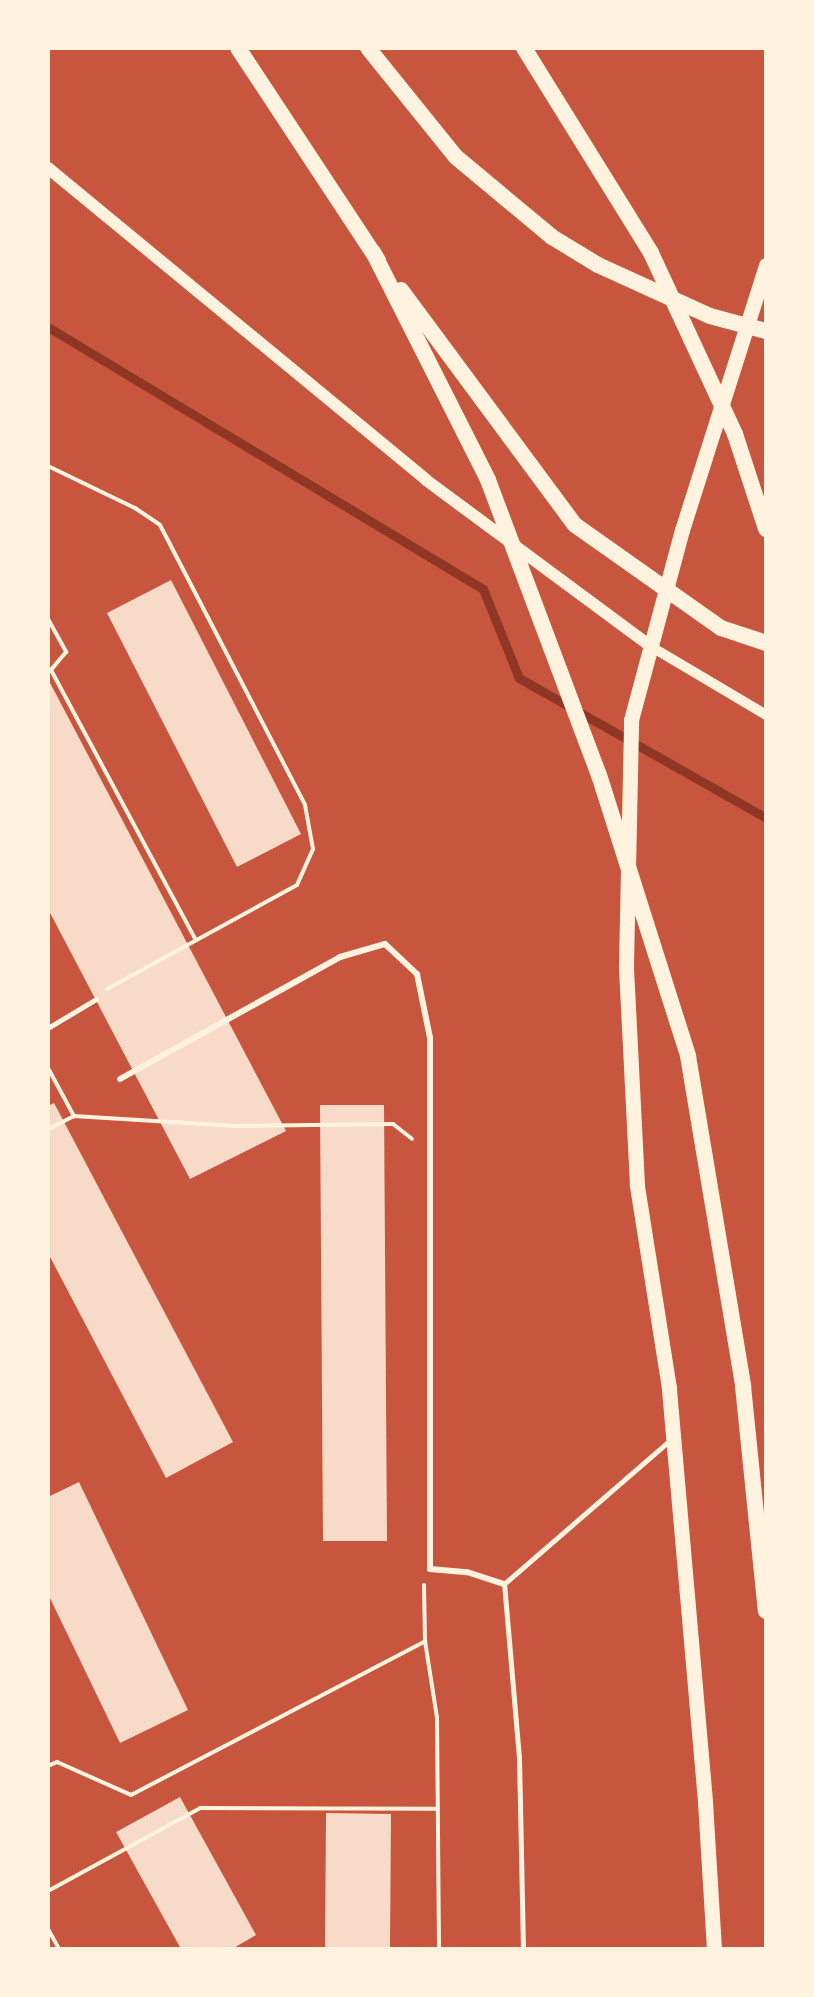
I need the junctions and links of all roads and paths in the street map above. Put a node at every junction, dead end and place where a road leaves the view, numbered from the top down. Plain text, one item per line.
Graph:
1 (238, 48) edge
2 (368, 48) edge
3 (524, 48) edge
4 (48, 168) edge
5 (373, 252) junction
6 (766, 265) edge
7 (766, 331) edge
8 (48, 465) edge
9 (766, 529) edge
10 (48, 619) edge
11 (766, 644) edge
12 (650, 646) junction
13 (766, 716) edge
14 (196, 940) junction
15 (96, 997) joint
16 (48, 1028) edge
17 (48, 1068) edge
18 (120, 1079) dead end
19 (74, 1116) junction
20 (48, 1129) edge
21 (419, 1150) dead end
22 (673, 1438) junction
23 (424, 1582) dead end
24 (504, 1584) junction
25 (766, 1611) edge
26 (425, 1641) junction
27 (48, 1766) edge
28 (438, 1809) junction
29 (48, 1891) edge
30 (48, 1929) edge
31 (59, 1949) edge
32 (439, 1949) edge
33 (524, 1949) edge
34 (714, 1949) edge

1 - 5 highway
2 - 7 highway
3 - 9 highway
4 - 12 main road
5 - 11 highway
5 - 25 highway
6 - 12 main road
8 - 14 path
10 - 14 path
12 - 13 street
12 - 22 main road
14 - 15 path
15 - 16 lane
17 - 19 path
18 - 24 street
19 - 20 path
19 - 21 path
22 - 24 lane
22 - 34 main road
23 - 26 path
24 - 33 lane
26 - 27 path
26 - 28 path
28 - 29 path
28 - 32 path
30 - 31 path

